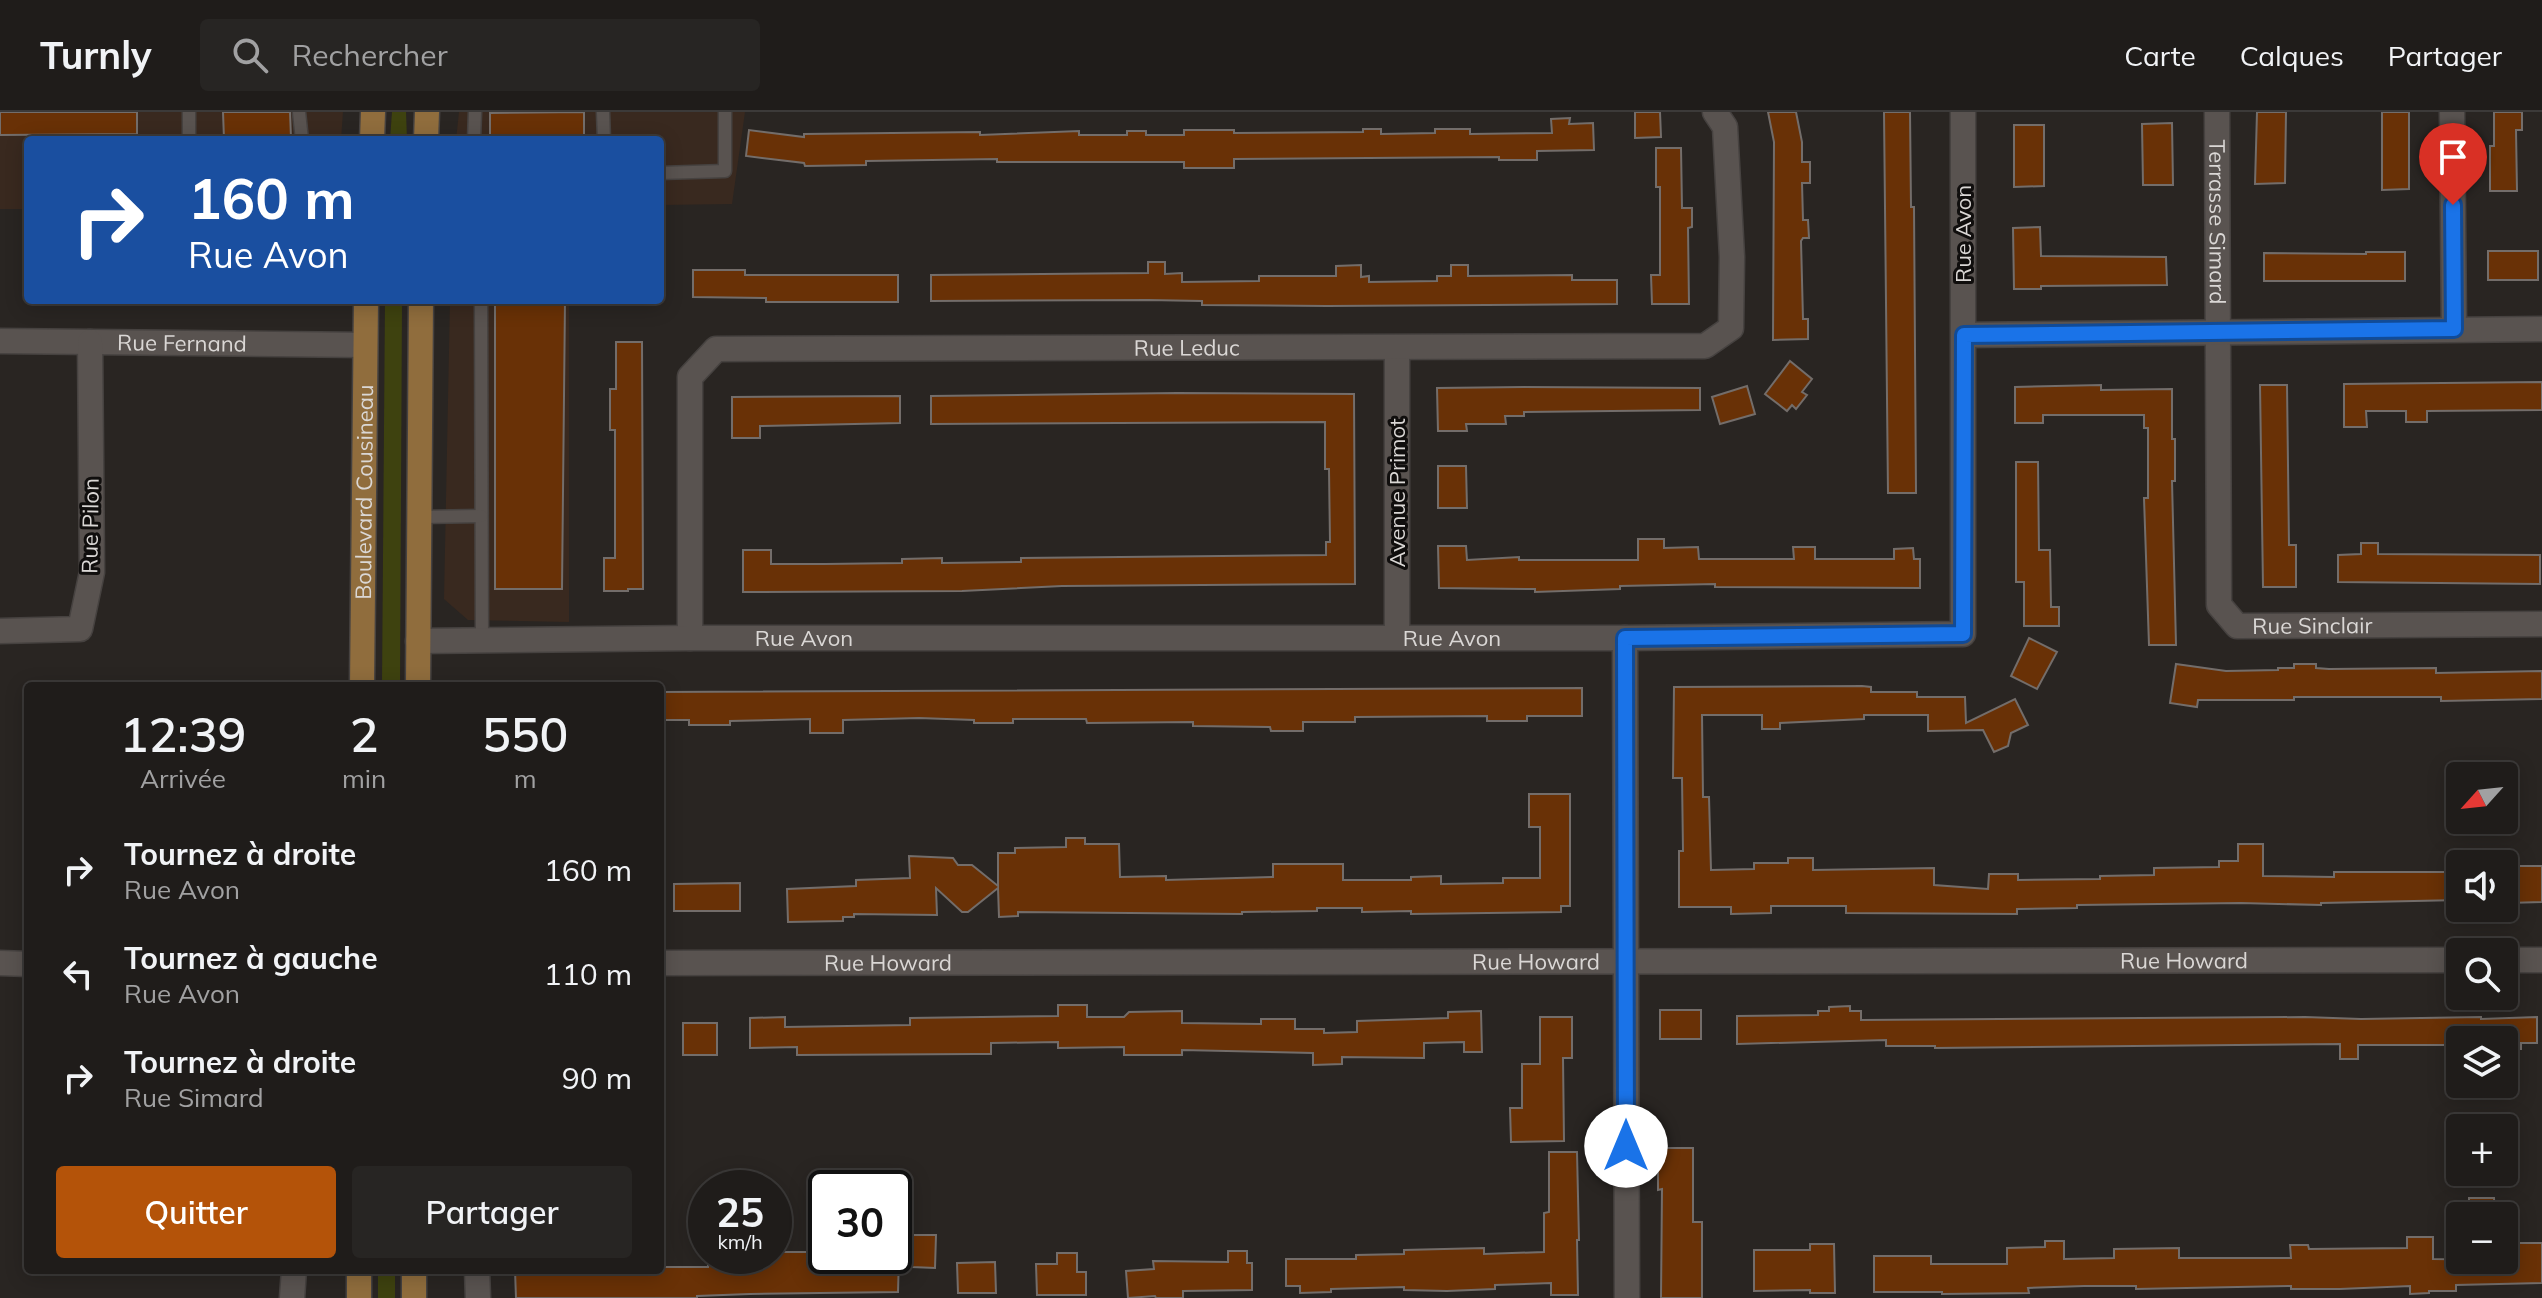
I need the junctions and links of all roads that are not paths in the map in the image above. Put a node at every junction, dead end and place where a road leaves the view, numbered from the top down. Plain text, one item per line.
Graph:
1 (189, 112) edge
2 (299, 112) edge
3 (373, 112) edge
4 (427, 112) edge
5 (475, 112) edge
6 (603, 112) edge
7 (725, 112) edge
8 (1715, 112) edge
9 (1963, 112) edge
10 (2217, 112) edge
11 (2452, 112) edge
12 (189, 136) edge
13 (302, 136) edge
14 (372, 136) edge
15 (426, 136) edge
16 (474, 136) edge
17 (604, 136) edge
18 (664, 173) edge
19 (366, 304) edge
20 (421, 304) edge
21 (481, 304) edge
22 (2454, 329) junction
23 (2542, 329) edge
24 (2218, 333) junction
25 (1964, 335) junction
26 (0, 341) edge
27 (90, 342) junction
28 (364, 345) junction
29 (1397, 349) junction
30 (481, 516) junction
31 (420, 517) junction
32 (2542, 624) edge
33 (0, 631) edge
34 (1397, 636) junction
35 (690, 638) junction
36 (1625, 638) junction
37 (418, 641) junction
38 (482, 641) junction
39 (362, 682) edge
40 (418, 682) edge
41 (2446, 960) edge
42 (2518, 960) edge
43 (2542, 960) edge
44 (0, 963) edge
45 (664, 963) edge
46 (1624, 963) junction
47 (24, 964) edge
48 (294, 1274) edge
49 (359, 1274) edge
50 (414, 1274) edge
51 (477, 1274) edge
52 (292, 1298) edge
53 (359, 1298) edge
54 (414, 1298) edge
55 (478, 1298) edge
56 (1627, 1298) edge

1 - 12 lane
2 - 13 lane
3 - 14 main road
4 - 15 main road
5 - 16 lane
6 - 17 lane
7 - 18 lane
8 - 29 street, Rue Leduc
9 - 25 street, Rue Avon
10 - 24 street, Terrasse Simard
11 - 22 street
19 - 28 main road, Boulevard Cousineau
20 - 31 main road
21 - 30 lane
22 - 23 street
22 - 24 street
24 - 25 street
24 - 32 street, Rue Sinclair
25 - 36 street, Rue Avon
26 - 27 street, Rue Fernand
27 - 28 street, Rue Fernand
27 - 33 street, Rue Pilon
28 - 39 main road, Boulevard Cousineau
29 - 34 street, Avenue Primot
29 - 35 street, Rue Leduc
30 - 31 lane
30 - 38 lane
31 - 37 main road
34 - 35 street, Rue Avon
34 - 36 street, Rue Avon
35 - 38 street, Rue Avon
36 - 46 street
37 - 38 street, Rue Avon
37 - 40 main road
41 - 46 street, Rue Howard
42 - 43 street
44 - 47 street
45 - 46 street, Rue Howard
46 - 56 street
48 - 52 street
49 - 53 main road
50 - 54 main road
51 - 55 street

